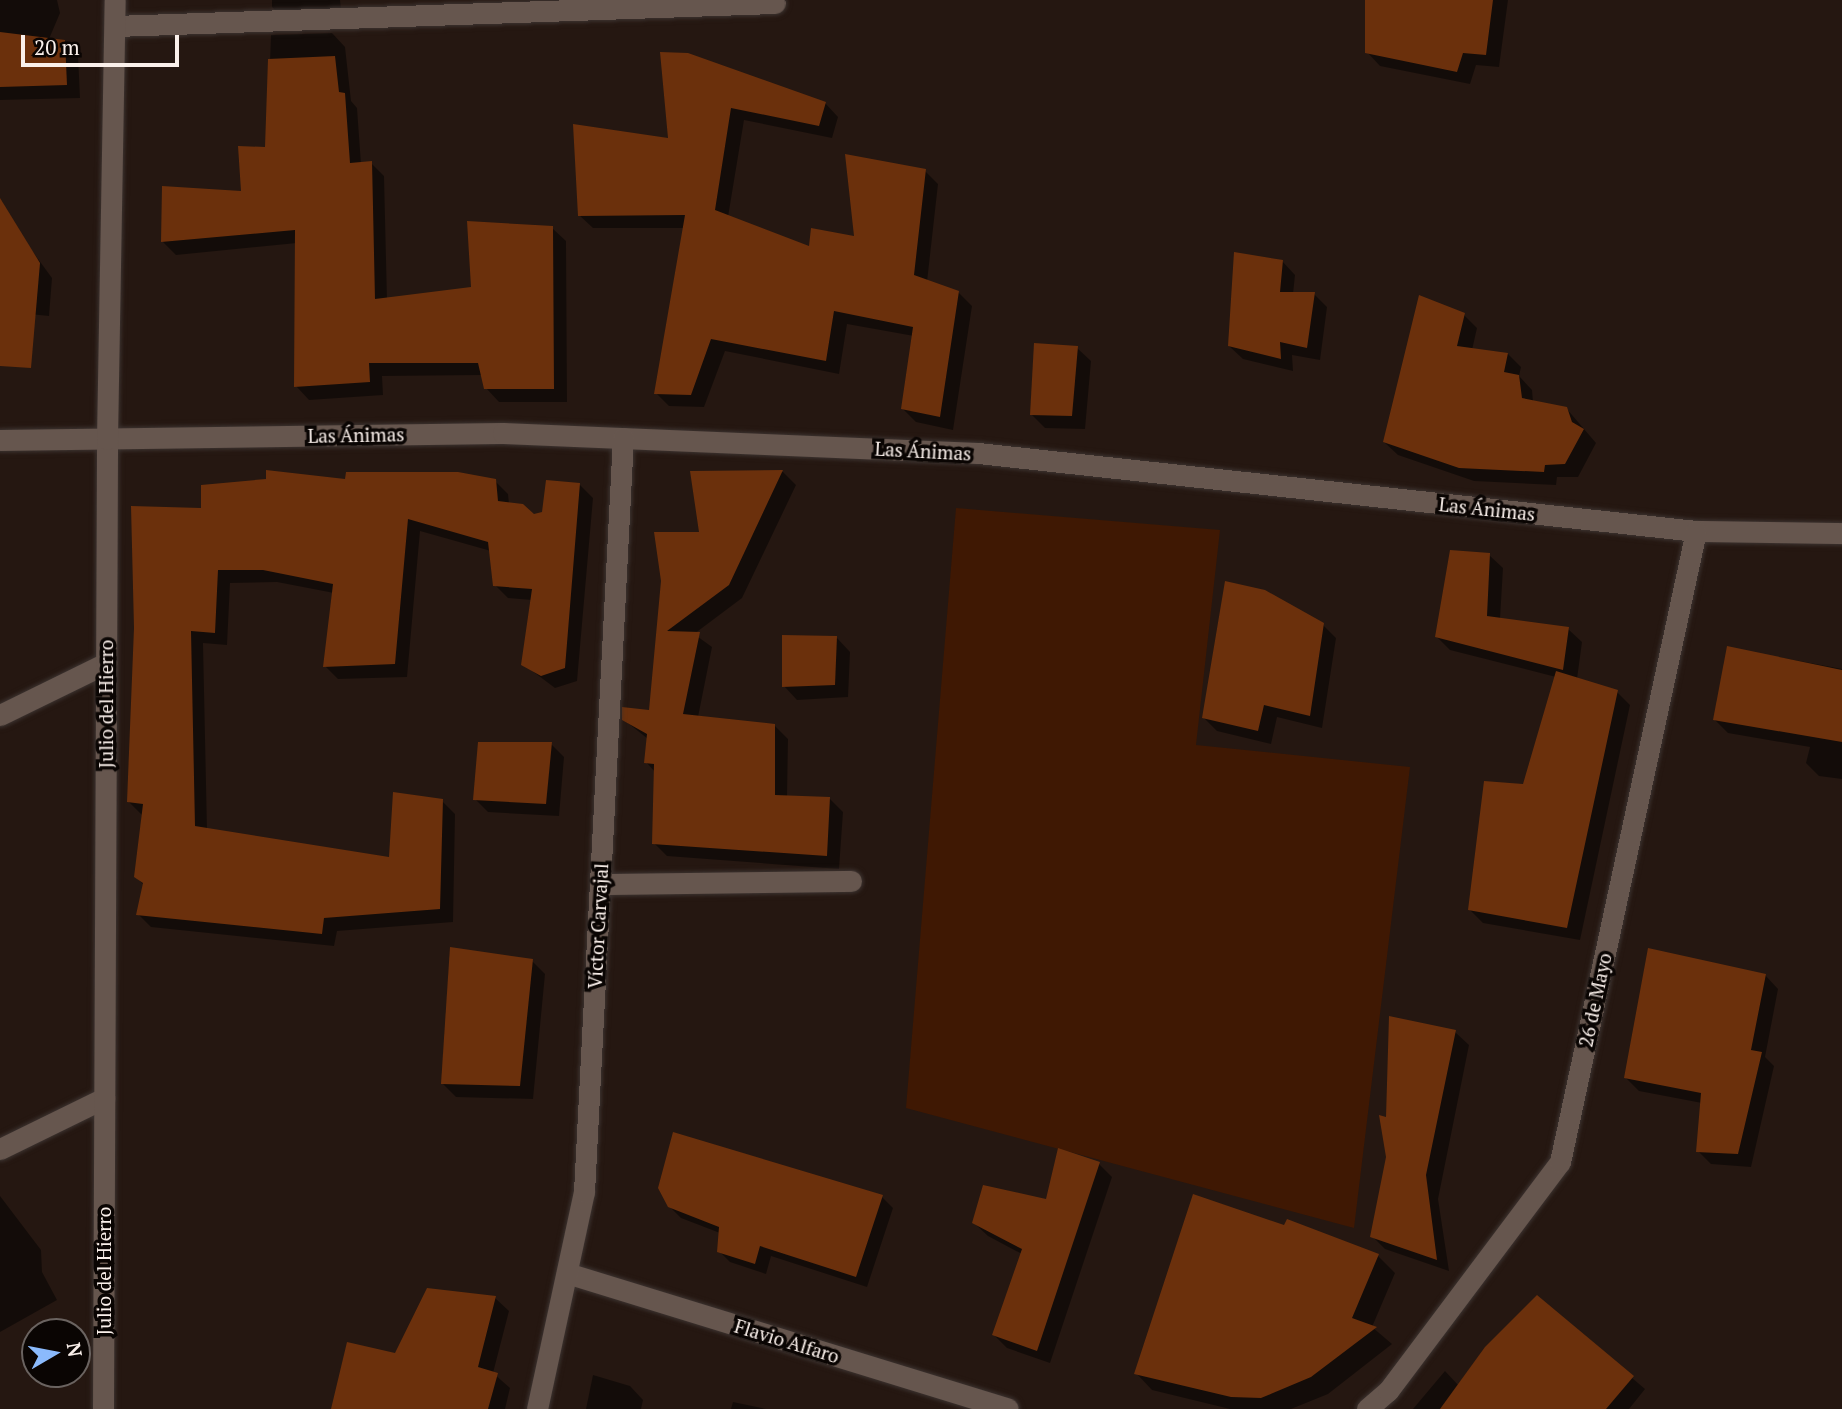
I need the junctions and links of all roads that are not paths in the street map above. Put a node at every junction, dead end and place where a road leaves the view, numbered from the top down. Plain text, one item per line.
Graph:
1 (115, 0) edge
2 (775, 3) dead end
3 (115, 26) junction
4 (623, 438) junction
5 (107, 439) junction
6 (0, 440) edge
7 (1696, 531) junction
8 (1842, 533) edge
9 (106, 663) junction
10 (0, 715) edge
11 (850, 881) dead end
12 (600, 884) junction
13 (104, 1098) junction
14 (0, 1149) edge
15 (567, 1273) junction
16 (103, 1409) edge
17 (537, 1409) edge
18 (1008, 1409) edge
19 (1367, 1409) edge

1 - 3 street, Julio del Hierro
2 - 3 street
3 - 5 street, Julio del Hierro
4 - 5 street, Las Ánimas
4 - 7 street, Las Ánimas
4 - 12 street, Víctor Carvajal
5 - 6 street, Las Ánimas
5 - 9 street, Julio del Hierro
7 - 8 street, Las Ánimas
7 - 19 street, 26 de Mayo
9 - 10 street
9 - 13 street, Julio del Hierro
11 - 12 street
12 - 15 street, Víctor Carvajal
13 - 14 street
13 - 16 street, Julio del Hierro
15 - 17 street, Víctor Carvajal
15 - 18 street, Flavio Alfaro

